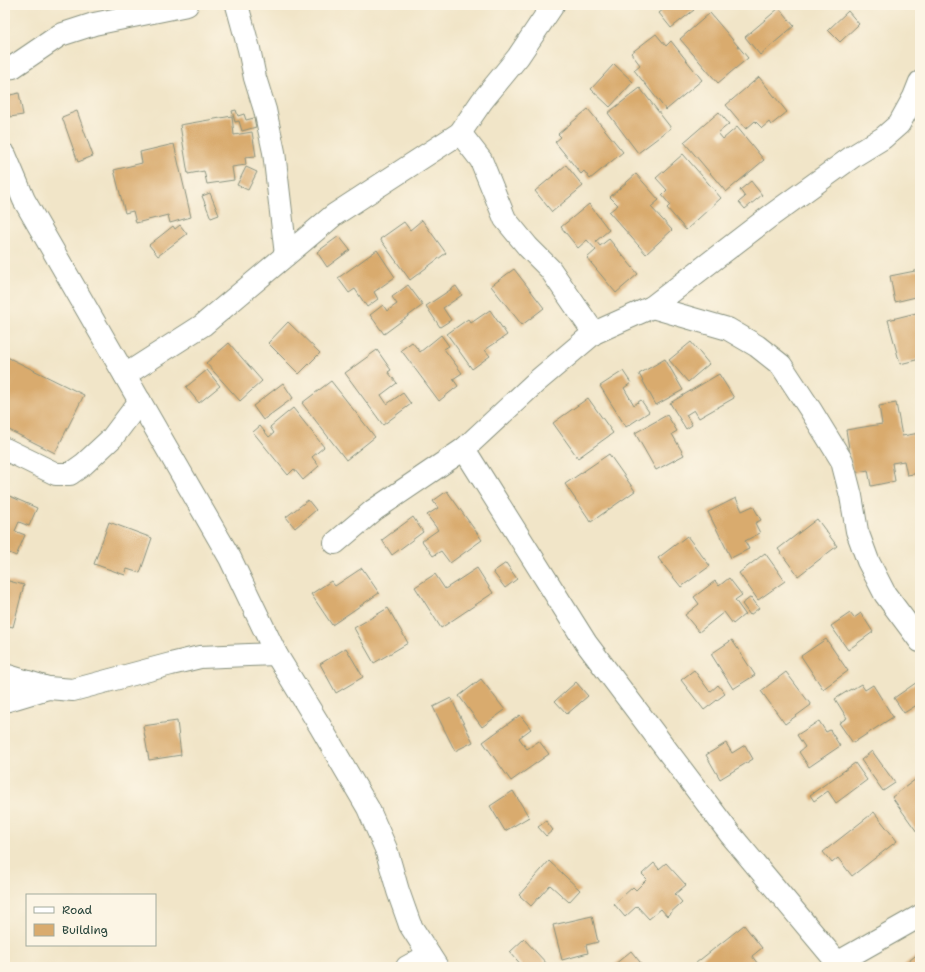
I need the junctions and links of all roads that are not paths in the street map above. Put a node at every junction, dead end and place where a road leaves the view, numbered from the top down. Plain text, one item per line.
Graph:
1 (187, 5) edge
2 (237, 5) edge
3 (553, 5) edge
4 (5, 68) edge
5 (920, 82) edge
6 (460, 133) junction
7 (5, 155) edge
8 (286, 256) junction
9 (652, 307) junction
10 (594, 333) junction
11 (125, 376) junction
12 (140, 401) junction
13 (5, 449) edge
14 (464, 449) junction
15 (335, 543) dead end
16 (920, 641) edge
17 (276, 654) junction
18 (5, 675) edge
19 (48, 688) junction
20 (5, 701) edge
21 (920, 916) edge
22 (433, 961) edge
23 (839, 965) edge
24 (407, 967) edge

1 - 4 street
2 - 8 street
3 - 6 street
5 - 9 street
6 - 8 street
6 - 10 street
7 - 11 street
8 - 11 street
9 - 10 street
9 - 16 street
10 - 14 street
11 - 12 street
12 - 13 street
12 - 17 street
14 - 15 street
14 - 23 street
17 - 19 street
17 - 22 street
18 - 19 street
19 - 20 street
21 - 23 street
22 - 24 street

